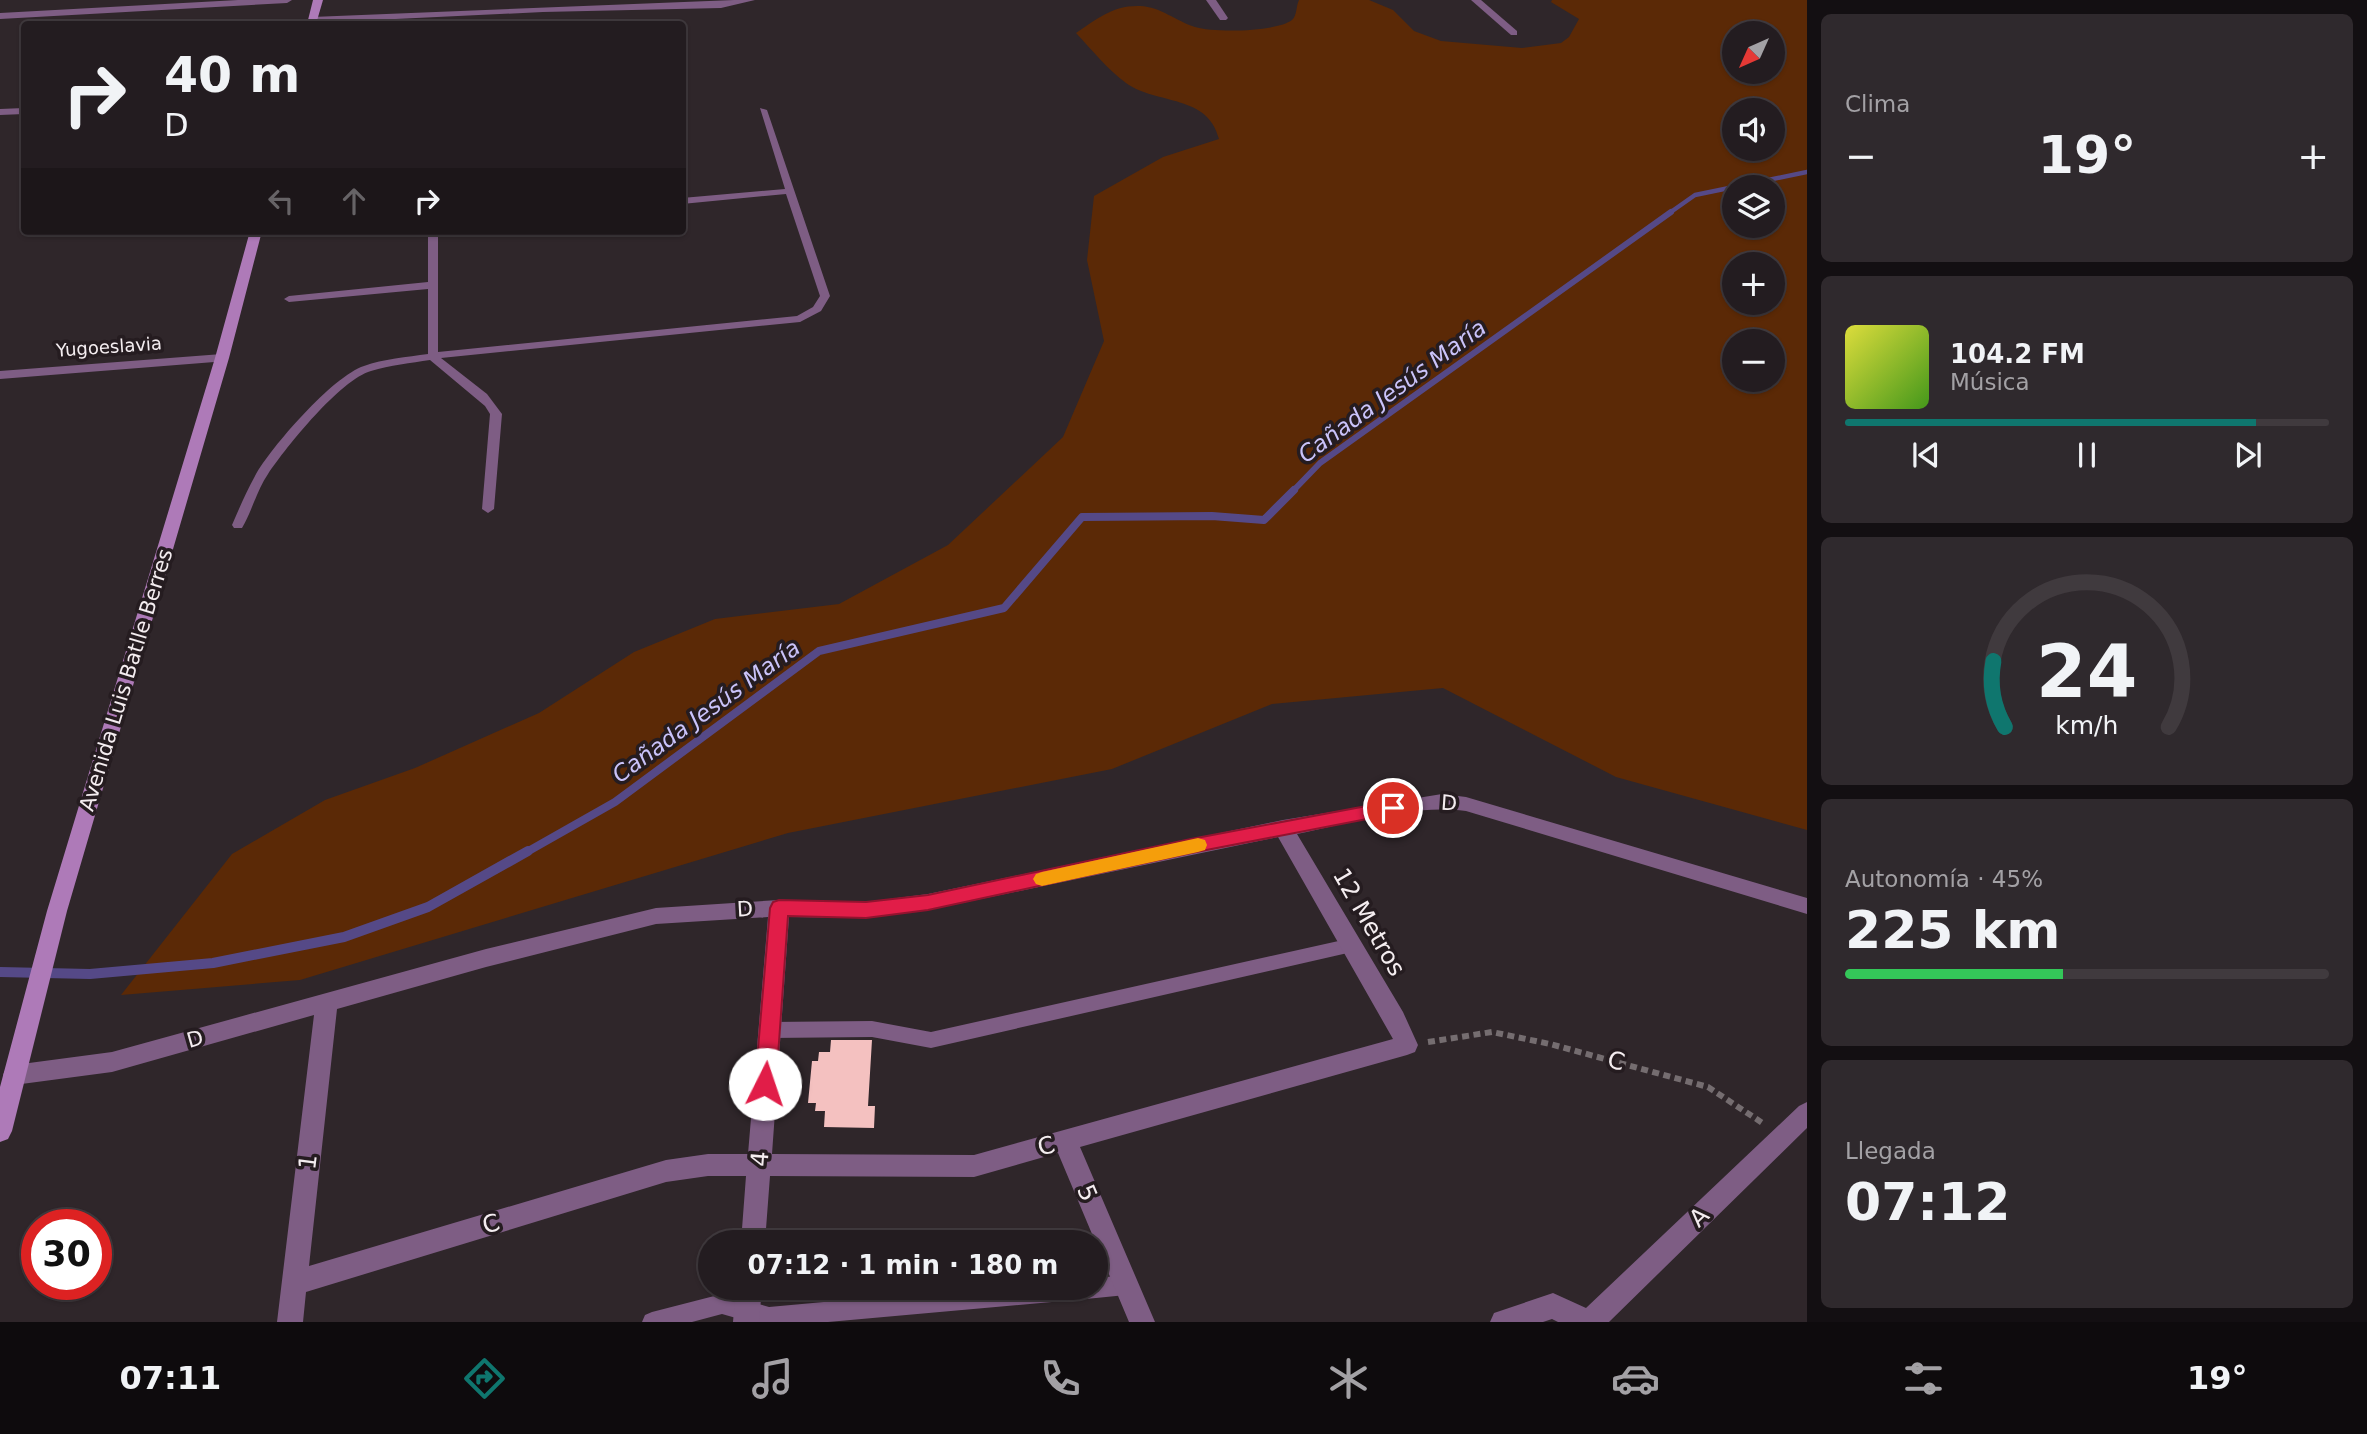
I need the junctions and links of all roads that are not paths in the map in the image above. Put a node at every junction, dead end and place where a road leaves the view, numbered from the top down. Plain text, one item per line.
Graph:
1 (287, 0) edge
2 (318, 0) edge
3 (1211, 0) edge
4 (1476, 0) edge
5 (749, 1) edge
6 (0, 16) edge
7 (1223, 18) dead end
8 (311, 21) edge
9 (328, 21) edge
10 (1514, 33) dead end
11 (763, 110) dead end
12 (21, 111) edge
13 (0, 113) edge
14 (790, 191) junction
15 (686, 201) edge
16 (255, 235) edge
17 (433, 235) edge
18 (433, 285) junction
19 (289, 299) dead end
20 (433, 356) junction
21 (222, 358) junction
22 (0, 375) edge
23 (488, 509) dead end
24 (238, 525) dead end
25 (1283, 828) junction
26 (1807, 906) edge
27 (779, 908) junction
28 (1352, 945) junction
29 (327, 1002) junction
30 (770, 1030) junction
31 (1407, 1045) joint
32 (14, 1074) junction
33 (1807, 1113) edge
34 (0, 1131) edge
35 (1065, 1141) junction
36 (759, 1165) junction
37 (754, 1230) edge
38 (294, 1283) junction
39 (1126, 1285) junction
40 (1108, 1287) edge
41 (959, 1300) edge
42 (747, 1307) edge
43 (290, 1322) edge
44 (652, 1322) edge
45 (1142, 1322) edge
46 (1503, 1322) edge
47 (1589, 1322) edge

1 - 6 street
2 - 8 main road
3 - 7 street
4 - 10 street
5 - 9 street
11 - 14 lane
12 - 13 street
14 - 15 lane
14 - 20 lane
16 - 21 main road, Avenida Luis Batlle Berres
17 - 18 lane
18 - 19 lane
18 - 20 lane
20 - 23 lane
20 - 24 lane
21 - 22 street, Yugoeslavia
21 - 32 main road, Avenida Luis Batlle Berres
25 - 26 street, D
25 - 27 street, D
25 - 28 street, 12 Metros
27 - 29 street, D
27 - 30 street, 4
28 - 30 lane
28 - 31 street, 12 Metros
29 - 32 street, D
29 - 38 street, 1
30 - 36 street, 4
31 - 35 street, C
32 - 34 main road, Avenida Luis Batlle Berres
33 - 47 street, A
35 - 36 street, C
35 - 39 street, 5
36 - 37 street, 4
36 - 38 street, C
38 - 43 street, 1
39 - 40 lane
39 - 45 street, 5
41 - 42 lane
42 - 44 lane
46 - 47 street

